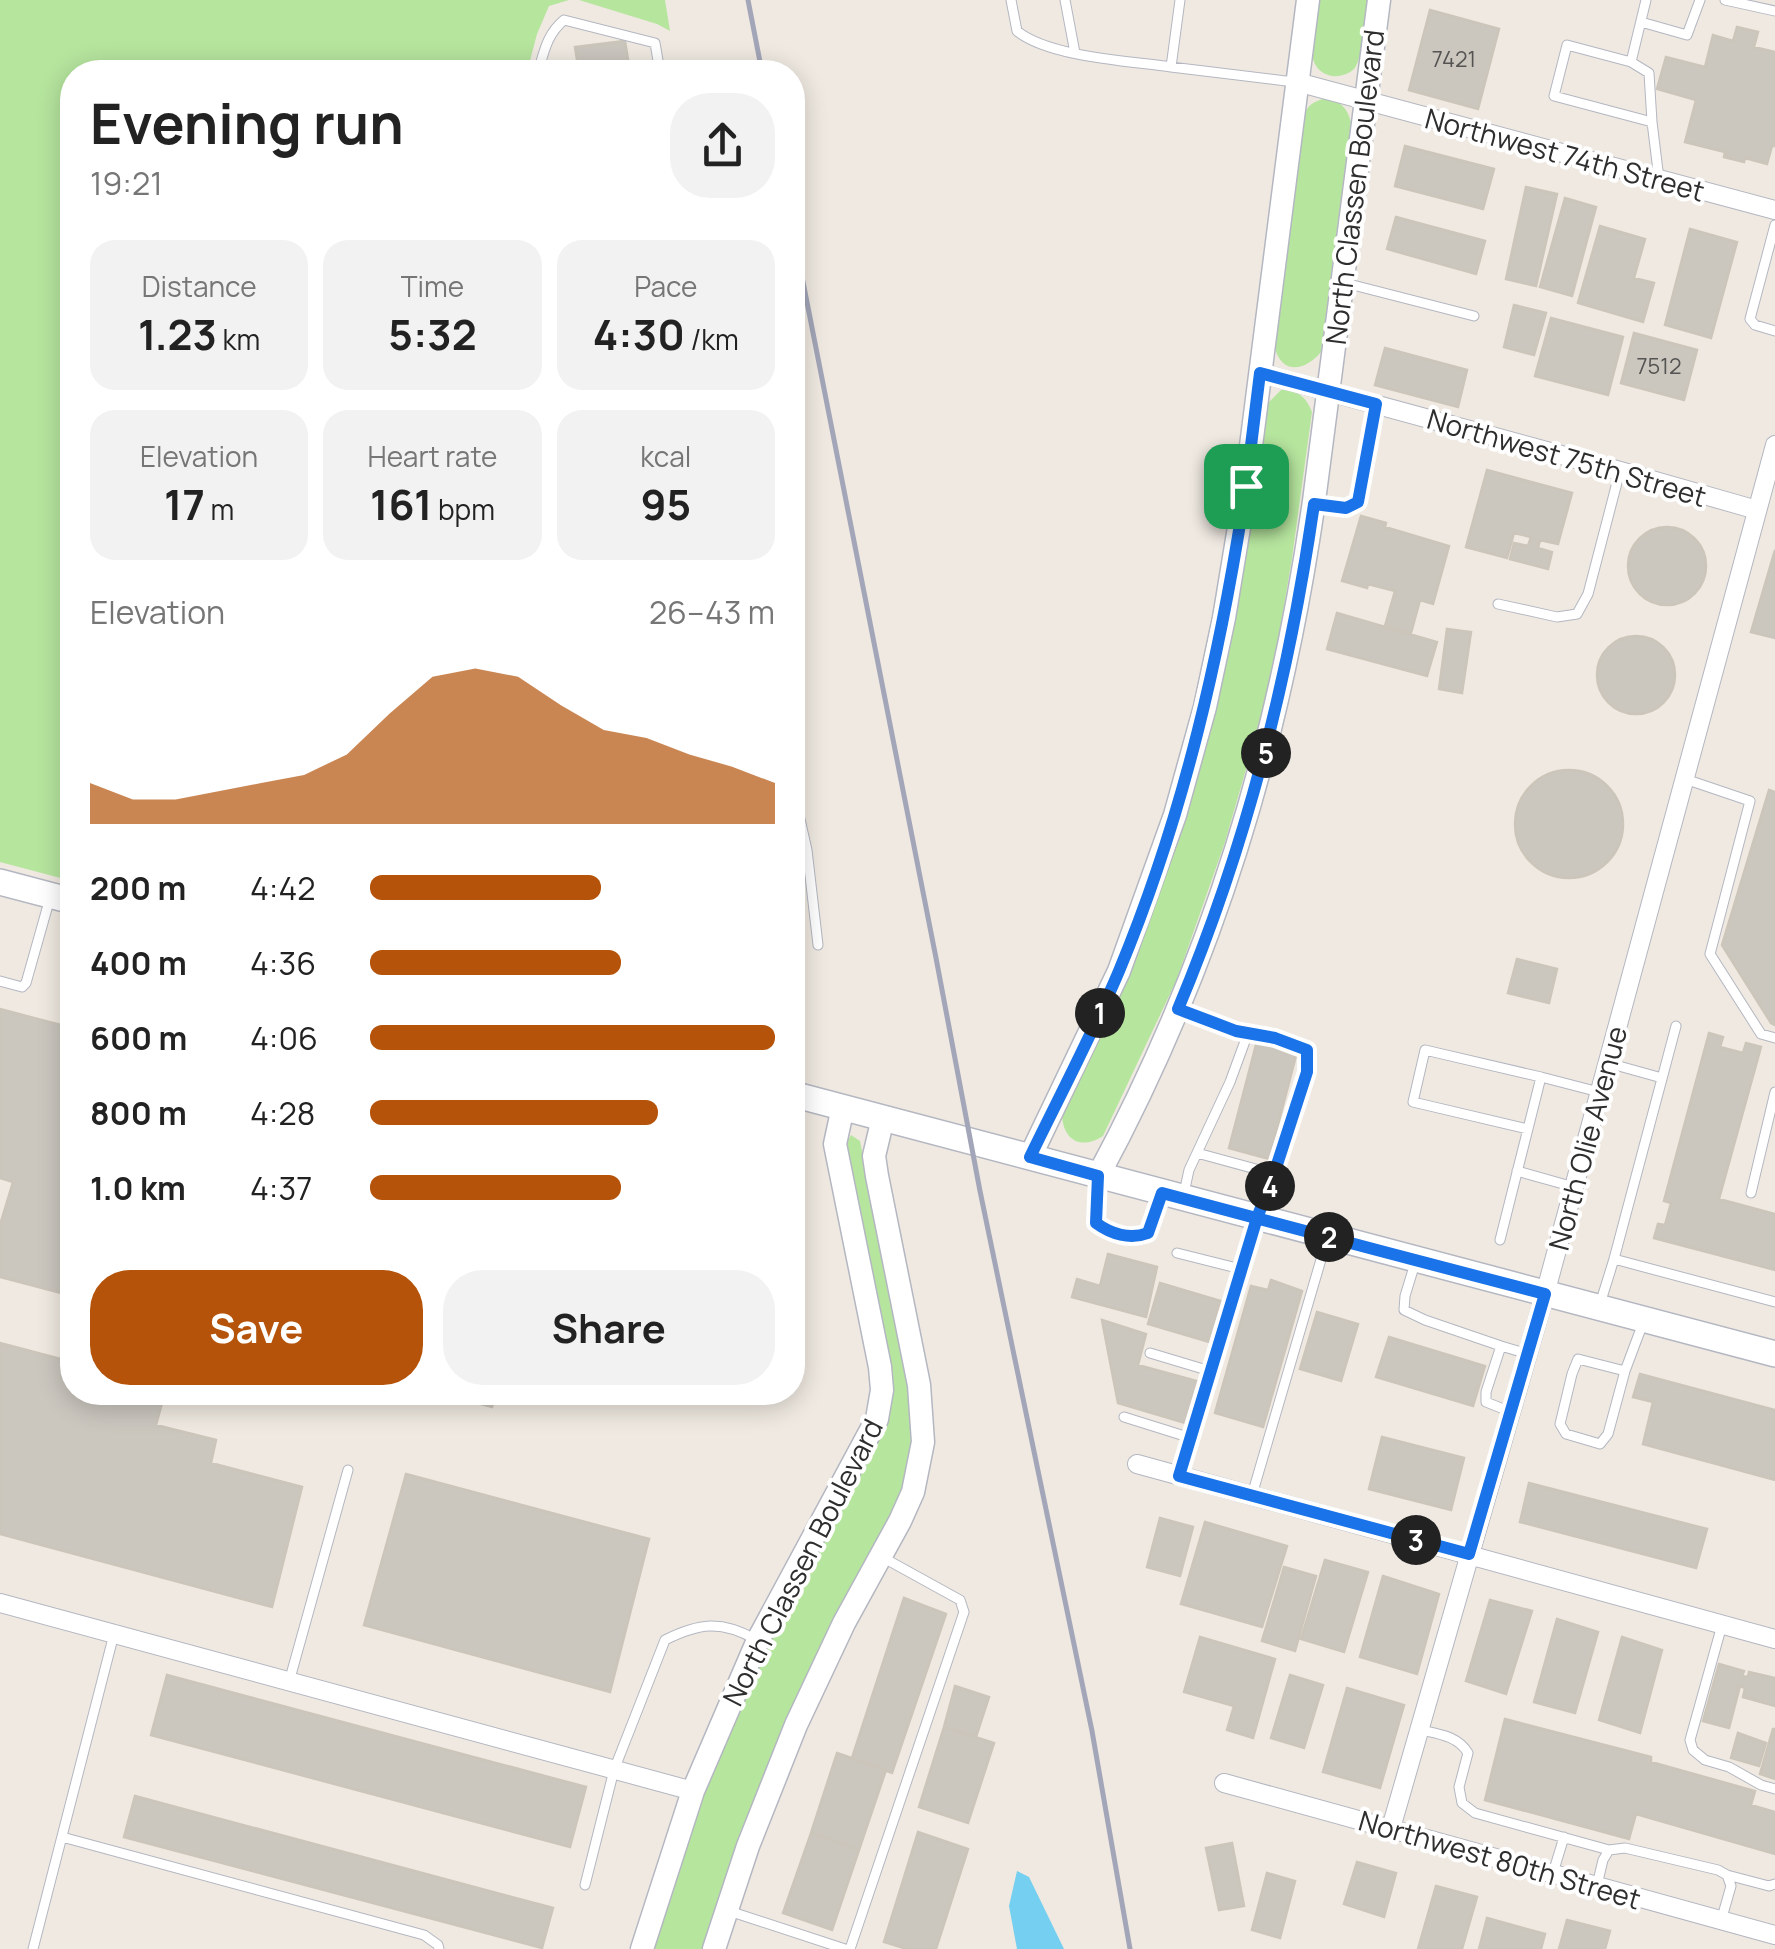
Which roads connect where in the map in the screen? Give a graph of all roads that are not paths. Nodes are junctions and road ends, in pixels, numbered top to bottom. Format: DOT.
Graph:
graph roads {
  1 [pos="1011,0"];
  2 [pos="1065,0"];
  3 [pos="1180,0"];
  4 [pos="1308,0"];
  5 [pos="1378,0"];
  6 [pos="1646,0"];
  7 [pos="1700,0"];
  8 [pos="1725,0"];
  9 [pos="1775,11"];
  10 [pos="1641,22"];
  11 [pos="1075,53"];
  12 [pos="541,60"];
  13 [pos="658,60"];
  14 [pos="1632,62"];
  15 [pos="1171,67"];
  16 [pos="1297,82"];
  17 [pos="1366,102"];
  18 [pos="1652,122"];
  19 [pos="1659,179"];
  20 [pos="1775,210"];
  21 [pos="1775,225"];
  22 [pos="1342,282"];
  23 [pos="1474,316"];
  24 [pos="1775,331"];
  25 [pos="1260,373"];
  26 [pos="1328,391"];
  27 [pos="1376,404"];
  28 [pos="1775,445"];
  29 [pos="1620,470"];
  30 [pos="1314,504"];
  31 [pos="1757,510"];
  32 [pos="1498,604"];
  33 [pos="1685,779"];
  34 [pos="805,838"];
  35 [pos="808,850"];
  36 [pos="2,888"];
  37 [pos="60,898"];
  38 [pos="60,903"];
  39 [pos="818,945"];
  40 [pos="0,981"];
  41 [pos="1178,1009"];
  42 [pos="1676,1026"];
  43 [pos="1248,1033"];
  44 [pos="1775,1038"];
  45 [pos="1608,1063"];
  46 [pos="1541,1077"];
  47 [pos="1662,1078"];
  48 [pos="1600,1092"];
  49 [pos="1775,1092"];
  50 [pos="805,1097"];
  51 [pos="843,1107"];
  52 [pos="883,1118"];
  53 [pos="1528,1129"];
  54 [pos="1197,1154"];
  55 [pos="1030,1157"];
  56 [pos="1517,1172"];
  57 [pos="1274,1174"];
  58 [pos="1098,1176"];
  59 [pos="1574,1187"];
  60 [pos="1751,1193"];
  61 [pos="1173,1196"];
  62 [pos="1257,1218"];
  63 [pos="1328,1237"];
  64 [pos="1500,1240"];
  65 [pos="1178,1253"];
  66 [pos="1614,1259"];
  67 [pos="1416,1260"];
  68 [pos="1241,1270"];
  69 [pos="1545,1294"];
  70 [pos="1775,1302"];
  71 [pos="1599,1308"];
  72 [pos="1644,1320"];
  73 [pos="1501,1346"];
  74 [pos="1150,1353"];
  75 [pos="1528,1354"];
  76 [pos="1775,1354"];
  77 [pos="1210,1371"];
  78 [pos="1626,1371"];
  79 [pos="1511,1412"];
  80 [pos="1124,1417"];
  81 [pos="1190,1438"];
  82 [pos="1137,1464"];
  83 [pos="348,1470"];
  84 [pos="1179,1476"];
  85 [pos="1252,1495"];
  86 [pos="1469,1554"];
  87 [pos="880,1556"];
  88 [pos="0,1604"];
  89 [pos="1722,1625"];
  90 [pos="114,1634"];
  91 [pos="1775,1639"];
  92 [pos="758,1640"];
  93 [pos="289,1682"];
  94 [pos="1419,1730"];
  95 [pos="614,1770"];
  96 [pos="1224,1783"];
  97 [pos="1775,1790"];
  98 [pos="693,1791"];
  99 [pos="1392,1828"];
  100 [pos="62,1837"];
  101 [pos="1564,1837"];
  102 [pos="1609,1850"];
  103 [pos="1553,1873"];
  104 [pos="1728,1875"];
  105 [pos="1775,1884"];
  106 [pos="585,1885"];
  107 [pos="1597,1886"];
  108 [pos="726,1910"];
  109 [pos="1722,1920"];
  110 [pos="1775,1936"];
  111 [pos="33,1949"];
  112 [pos="439,1949"];
  113 [pos="642,1949"];
  114 [pos="714,1949"];
  115 [pos="847,1949"];
  1 -- 11 [label="lane"];
  2 -- 11 [label="lane"];
  3 -- 15 [label="lane"];
  4 -- 16 [label="street"];
  5 -- 17 [label="street, North Classen Boulevard"];
  6 -- 10 [label="lane"];
  7 -- 10 [label="lane"];
  8 -- 9 [label="lane"];
  10 -- 14 [label="lane"];
  11 -- 15 [label="lane"];
  12 -- 13 [label="lane"];
  14 -- 18 [label="lane"];
  14 -- 18 [label="lane"];
  15 -- 16 [label="lane"];
  16 -- 17 [label="street, Northwest 74th Street"];
  16 -- 25 [label="street"];
  17 -- 19 [label="street, Northwest 74th Street"];
  17 -- 22 [label="street, North Classen Boulevard"];
  18 -- 19 [label="lane"];
  19 -- 20 [label="street, Northwest 74th Street"];
  21 -- 24 [label="lane"];
  22 -- 23 [label="lane"];
  22 -- 26 [label="street, North Classen Boulevard"];
  25 -- 26 [label="street, Northwest 75th Street"];
  25 -- 55 [label="street"];
  26 -- 27 [label="street, Northwest 75th Street"];
  26 -- 30 [label="street, North Classen Boulevard"];
  27 -- 29 [label="street, Northwest 75th Street"];
  27 -- 30 [label="lane"];
  28 -- 31 [label="street, North Olie Avenue"];
  29 -- 31 [label="street, Northwest 75th Street"];
  29 -- 32 [label="lane"];
  30 -- 41 [label="street, North Classen Boulevard"];
  31 -- 33 [label="street, North Olie Avenue"];
  33 -- 44 [label="lane"];
  33 -- 45 [label="street, North Olie Avenue"];
  34 -- 35 [label="lane"];
  35 -- 39 [label="lane"];
  36 -- 37 [label="main road"];
  38 -- 40 [label="lane"];
  41 -- 43 [label="lane"];
  41 -- 58 [label="street, North Classen Boulevard"];
  42 -- 47 [label="lane"];
  43 -- 54 [label="lane"];
  43 -- 57 [label="lane"];
  45 -- 47 [label="lane"];
  45 -- 48 [label="street, North Olie Avenue"];
  46 -- 48 [label="lane"];
  46 -- 53 [label="lane"];
  46 -- 53 [label="lane"];
  47 -- 66 [label="lane"];
  48 -- 59 [label="street, North Olie Avenue"];
  49 -- 60 [label="lane"];
  50 -- 51 [label="main road"];
  51 -- 52 [label="main road"];
  51 -- 92 [label="street, North Classen Boulevard"];
  52 -- 55 [label="main road"];
  52 -- 87 [label="street, North Classen Boulevard"];
  53 -- 56 [label="lane"];
  54 -- 57 [label="lane"];
  54 -- 61 [label="lane"];
  55 -- 58 [label="main road"];
  56 -- 59 [label="lane"];
  56 -- 64 [label="lane"];
  57 -- 62 [label="lane"];
  58 -- 61 [label="main road"];
  58 -- 61 [label="lane"];
  59 -- 69 [label="street, North Olie Avenue"];
  61 -- 62 [label="main road"];
  62 -- 63 [label="main road"];
  62 -- 68 [label="lane"];
  63 -- 67 [label="main road"];
  63 -- 85 [label="lane"];
  65 -- 68 [label="lane"];
  66 -- 70 [label="lane"];
  66 -- 71 [label="lane"];
  67 -- 69 [label="main road"];
  67 -- 73 [label="lane"];
  68 -- 77 [label="lane"];
  69 -- 71 [label="main road"];
  69 -- 75 [label="street, North Olie Avenue"];
  71 -- 72 [label="main road"];
  72 -- 76 [label="main road"];
  72 -- 78 [label="lane"];
  73 -- 75 [label="lane"];
  73 -- 79 [label="lane"];
  74 -- 77 [label="lane"];
  75 -- 79 [label="street, North Olie Avenue"];
  77 -- 81 [label="lane"];
  78 -- 78 [label="lane"];
  79 -- 86 [label="street, North Olie Avenue"];
  80 -- 81 [label="lane"];
  81 -- 84 [label="lane"];
  82 -- 84 [label="street"];
  83 -- 93 [label="lane"];
  84 -- 85 [label="street"];
  85 -- 86 [label="street"];
  86 -- 89 [label="street"];
  86 -- 94 [label="street, North Olie Avenue"];
  87 -- 108 [label="street, North Classen Boulevard"];
  87 -- 115 [label="lane"];
  88 -- 90 [label="street"];
  89 -- 91 [label="street"];
  89 -- 97 [label="lane"];
  90 -- 93 [label="street"];
  90 -- 100 [label="lane"];
  92 -- 95 [label="lane"];
  92 -- 98 [label="street, North Classen Boulevard"];
  93 -- 95 [label="street"];
  94 -- 99 [label="street, North Olie Avenue"];
  94 -- 101 [label="lane"];
  95 -- 98 [label="street"];
  95 -- 106 [label="lane"];
  96 -- 99 [label="street, Northwest 80th Street"];
  98 -- 113 [label="street, North Classen Boulevard"];
  99 -- 103 [label="street, Northwest 80th Street"];
  100 -- 111 [label="lane"];
  100 -- 112 [label="lane"];
  101 -- 102 [label="lane"];
  101 -- 103 [label="lane"];
  102 -- 104 [label="lane"];
  102 -- 107 [label="lane"];
  103 -- 107 [label="street, Northwest 80th Street"];
  104 -- 105 [label="lane"];
  104 -- 109 [label="lane"];
  107 -- 109 [label="street, Northwest 80th Street"];
  108 -- 114 [label="street, North Classen Boulevard"];
  108 -- 115 [label="lane"];
  109 -- 110 [label="street, Northwest 80th Street"];
}
